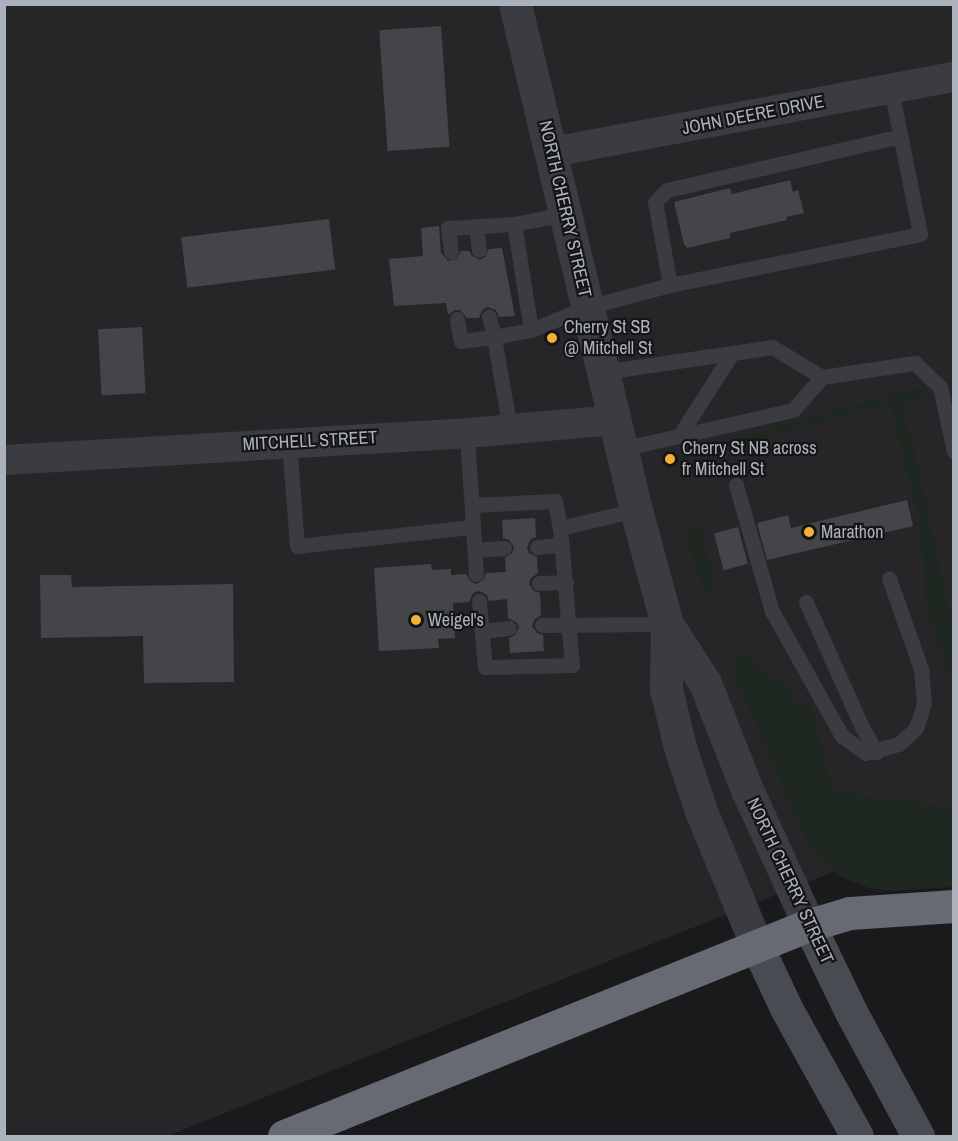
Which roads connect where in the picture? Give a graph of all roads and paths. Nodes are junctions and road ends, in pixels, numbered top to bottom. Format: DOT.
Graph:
graph roads {
  1 [pos="515,4"];
  2 [pos="954,77"];
  3 [pos="891,89"];
  4 [pos="900,136"];
  5 [pos="552,152"];
  6 [pos="566,214"];
  7 [pos="514,224"];
  8 [pos="476,226"];
  9 [pos="479,250"];
  10 [pos="451,252"];
  11 [pos="670,285"];
  12 [pos="588,307"];
  13 [pos="489,317"];
  14 [pos="458,319"];
  15 [pos="531,330"];
  16 [pos="494,337"];
  17 [pos="732,353"];
  18 [pos="603,372"];
  19 [pos="822,377"];
  20 [pos="510,429"];
  21 [pos="467,433"];
  22 [pos="618,435"];
  23 [pos="679,436"];
  24 [pos="289,442"];
  25 [pos="954,451"];
  26 [pos="4,460"];
  27 [pos="736,485"];
  28 [pos="472,505"];
  29 [pos="636,510"];
  30 [pos="473,527"];
  31 [pos="560,528"];
  32 [pos="562,545"];
  33 [pos="537,547"];
  34 [pos="504,548"];
  35 [pos="475,550"];
  36 [pos="476,574"];
  37 [pos="889,578"];
  38 [pos="566,582"];
  39 [pos="539,583"];
  40 [pos="479,601"];
  41 [pos="806,602"];
  42 [pos="570,623"];
  43 [pos="667,624"];
  44 [pos="542,625"];
  45 [pos="509,628"];
  46 [pos="483,631"];
  47 [pos="876,752"];
  48 [pos="954,906"];
  49 [pos="809,925"];
  50 [pos="757,946"];
  51 [pos="284,1137"];
  52 [pos="857,1137"];
  53 [pos="918,1137"];
  1 -- 5 [label="street, NORTH CHERRY STREET"];
  2 -- 3 [label="street, JOHN DEERE DRIVE"];
  3 -- 4 [label="lane"];
  3 -- 5 [label="street, JOHN DEERE DRIVE"];
  4 -- 11 [label="lane"];
  4 -- 11 [label="lane"];
  5 -- 6 [label="street, NORTH CHERRY STREET"];
  6 -- 7 [label="lane"];
  6 -- 12 [label="street, NORTH CHERRY STREET"];
  7 -- 8 [label="lane"];
  7 -- 15 [label="lane"];
  8 -- 9 [label="lane"];
  8 -- 10 [label="lane"];
  11 -- 12 [label="lane"];
  12 -- 15 [label="lane"];
  12 -- 18 [label="street, NORTH CHERRY STREET"];
  13 -- 16 [label="lane"];
  14 -- 16 [label="lane"];
  15 -- 16 [label="lane"];
  16 -- 20 [label="lane"];
  17 -- 18 [label="lane"];
  17 -- 19 [label="lane"];
  17 -- 23 [label="lane"];
  18 -- 22 [label="street, NORTH CHERRY STREET"];
  19 -- 23 [label="lane"];
  19 -- 25 [label="lane"];
  20 -- 21 [label="street, MITCHELL STREET"];
  20 -- 22 [label="street, MITCHELL STREET"];
  21 -- 24 [label="street, MITCHELL STREET"];
  21 -- 28 [label="lane"];
  22 -- 23 [label="lane"];
  22 -- 29 [label="street, NORTH CHERRY STREET"];
  24 -- 26 [label="street, MITCHELL STREET"];
  24 -- 30 [label="lane"];
  27 -- 47 [label="lane"];
  28 -- 30 [label="lane"];
  28 -- 31 [label="lane"];
  29 -- 31 [label="lane"];
  29 -- 43 [label="street, NORTH CHERRY STREET"];
  30 -- 35 [label="lane"];
  31 -- 32 [label="lane"];
  32 -- 33 [label="lane"];
  32 -- 38 [label="lane"];
  34 -- 35 [label="lane"];
  35 -- 36 [label="lane"];
  37 -- 47 [label="lane"];
  38 -- 39 [label="lane"];
  38 -- 42 [label="lane"];
  40 -- 46 [label="lane"];
  41 -- 47 [label="lane"];
  42 -- 43 [label="lane"];
  42 -- 44 [label="lane"];
  42 -- 46 [label="lane"];
  43 -- 49 [label="street, NORTH CHERRY STREET"];
  43 -- 50 [label="street, NORTH CHERRY STREET"];
  45 -- 46 [label="lane"];
  48 -- 49 [label="highway"];
  49 -- 50 [label="highway"];
  49 -- 53 [label="main road, NORTH CHERRY STREET"];
  50 -- 51 [label="highway"];
  50 -- 52 [label="main road, NORTH CHERRY STREET"];
}
